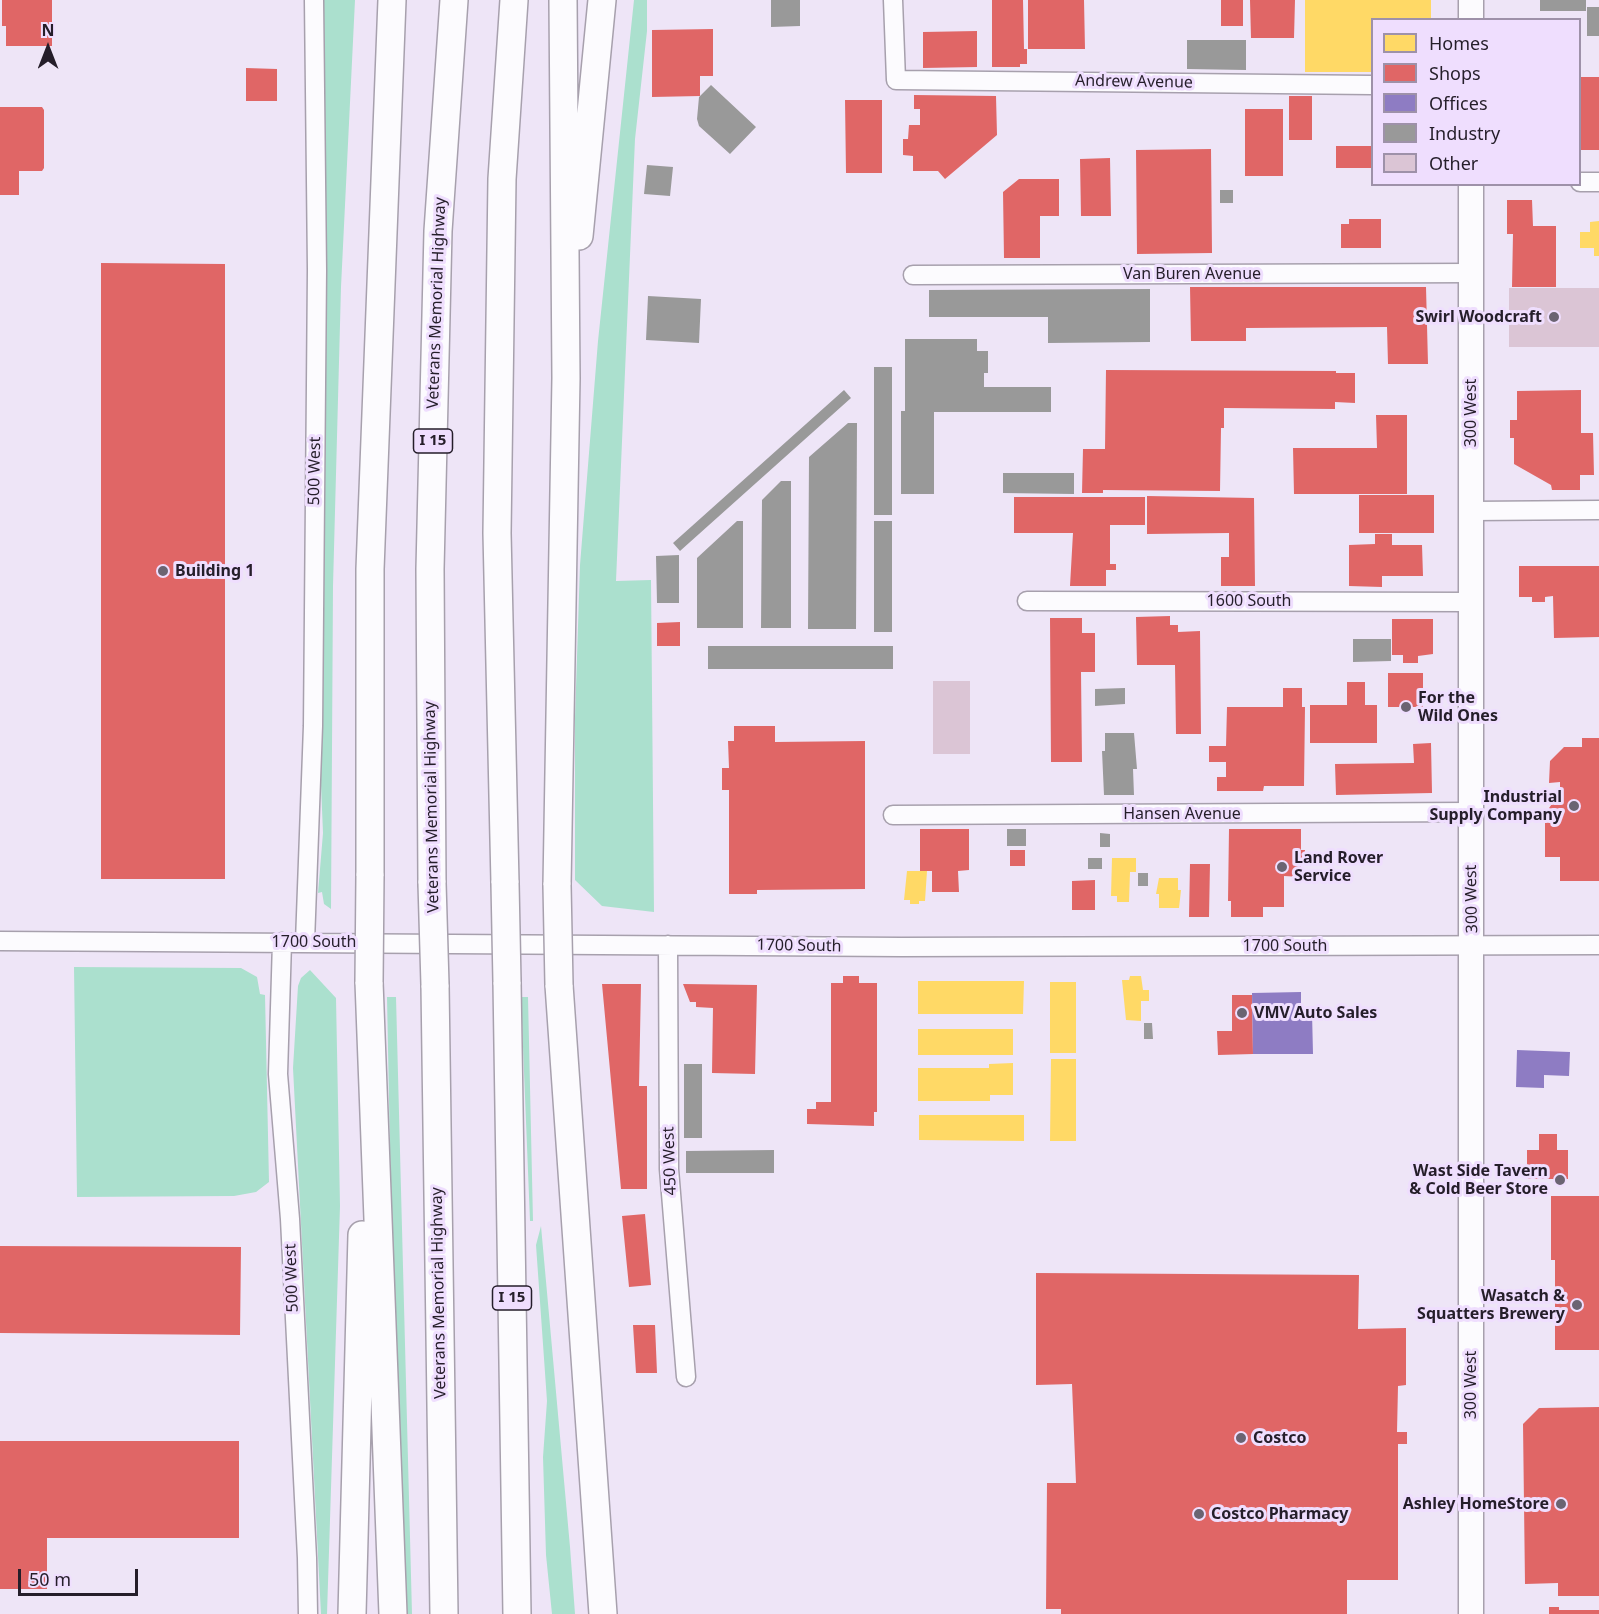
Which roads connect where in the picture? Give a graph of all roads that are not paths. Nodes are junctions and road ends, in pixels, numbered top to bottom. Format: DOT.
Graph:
graph roads {
  1 [pos="314,0"];
  2 [pos="392,0"];
  3 [pos="454,0"];
  4 [pos="514,0"];
  5 [pos="562,0"];
  6 [pos="602,0"];
  7 [pos="893,0"];
  8 [pos="1471,0"];
  9 [pos="1471,18"];
  10 [pos="1371,85"];
  11 [pos="1581,182"];
  12 [pos="1599,182"];
  13 [pos="1471,186"];
  14 [pos="1471,273"];
  15 [pos="913,274"];
  16 [pos="566,378"];
  17 [pos="1599,510"];
  18 [pos="1472,511"];
  19 [pos="1027,601"];
  20 [pos="1472,603"];
  21 [pos="1471,812"];
  22 [pos="893,815"];
  23 [pos="0,940"];
  24 [pos="282,942"];
  25 [pos="305,942"];
  26 [pos="668,945"];
  27 [pos="1472,945"];
  28 [pos="1599,945"];
  29 [pos="369,982"];
  30 [pos="686,1377"];
  31 [pos="593,1491"];
  32 [pos="515,1496"];
  33 [pos="308,1614"];
  34 [pos="352,1614"];
  35 [pos="393,1614"];
  36 [pos="444,1614"];
  37 [pos="517,1614"];
  38 [pos="524,1614"];
  39 [pos="594,1614"];
  40 [pos="603,1614"];
  41 [pos="1471,1614"];
  1 -- 25 [label="street, 500 West"];
  2 -- 29 [label="highway, bridge"];
  3 -- 36 [label="highway, Veterans Memorial Highway / I 15, bridge"];
  4 -- 32 [label="highway, I 15, bridge"];
  5 -- 16 [label="highway"];
  6 -- 16 [label="highway"];
  7 -- 10 [label="street, Andrew Avenue"];
  8 -- 9 [label="main road"];
  11 -- 12 [label="street"];
  13 -- 14 [label="main road, 300 West"];
  14 -- 15 [label="street, Van Buren Avenue"];
  14 -- 18 [label="main road, 300 West"];
  16 -- 31 [label="highway, bridge"];
  17 -- 18 [label="street"];
  18 -- 20 [label="main road, 300 West"];
  19 -- 20 [label="street, 1600 South"];
  20 -- 21 [label="main road, 300 West"];
  21 -- 22 [label="street, Hansen Avenue"];
  21 -- 27 [label="main road, 300 West"];
  23 -- 24 [label="street, 1700 South"];
  24 -- 25 [label="street, 1700 South"];
  24 -- 33 [label="street, 500 West"];
  25 -- 26 [label="street, 1700 South"];
  26 -- 27 [label="street, 1700 South"];
  26 -- 30 [label="street, 450 West"];
  27 -- 28 [label="street, 1700 South"];
  27 -- 41 [label="main road, 300 West"];
  29 -- 34 [label="highway"];
  29 -- 35 [label="highway"];
  31 -- 39 [label="highway"];
  31 -- 40 [label="highway"];
  32 -- 37 [label="highway, I 15"];
  32 -- 38 [label="highway"];
}
